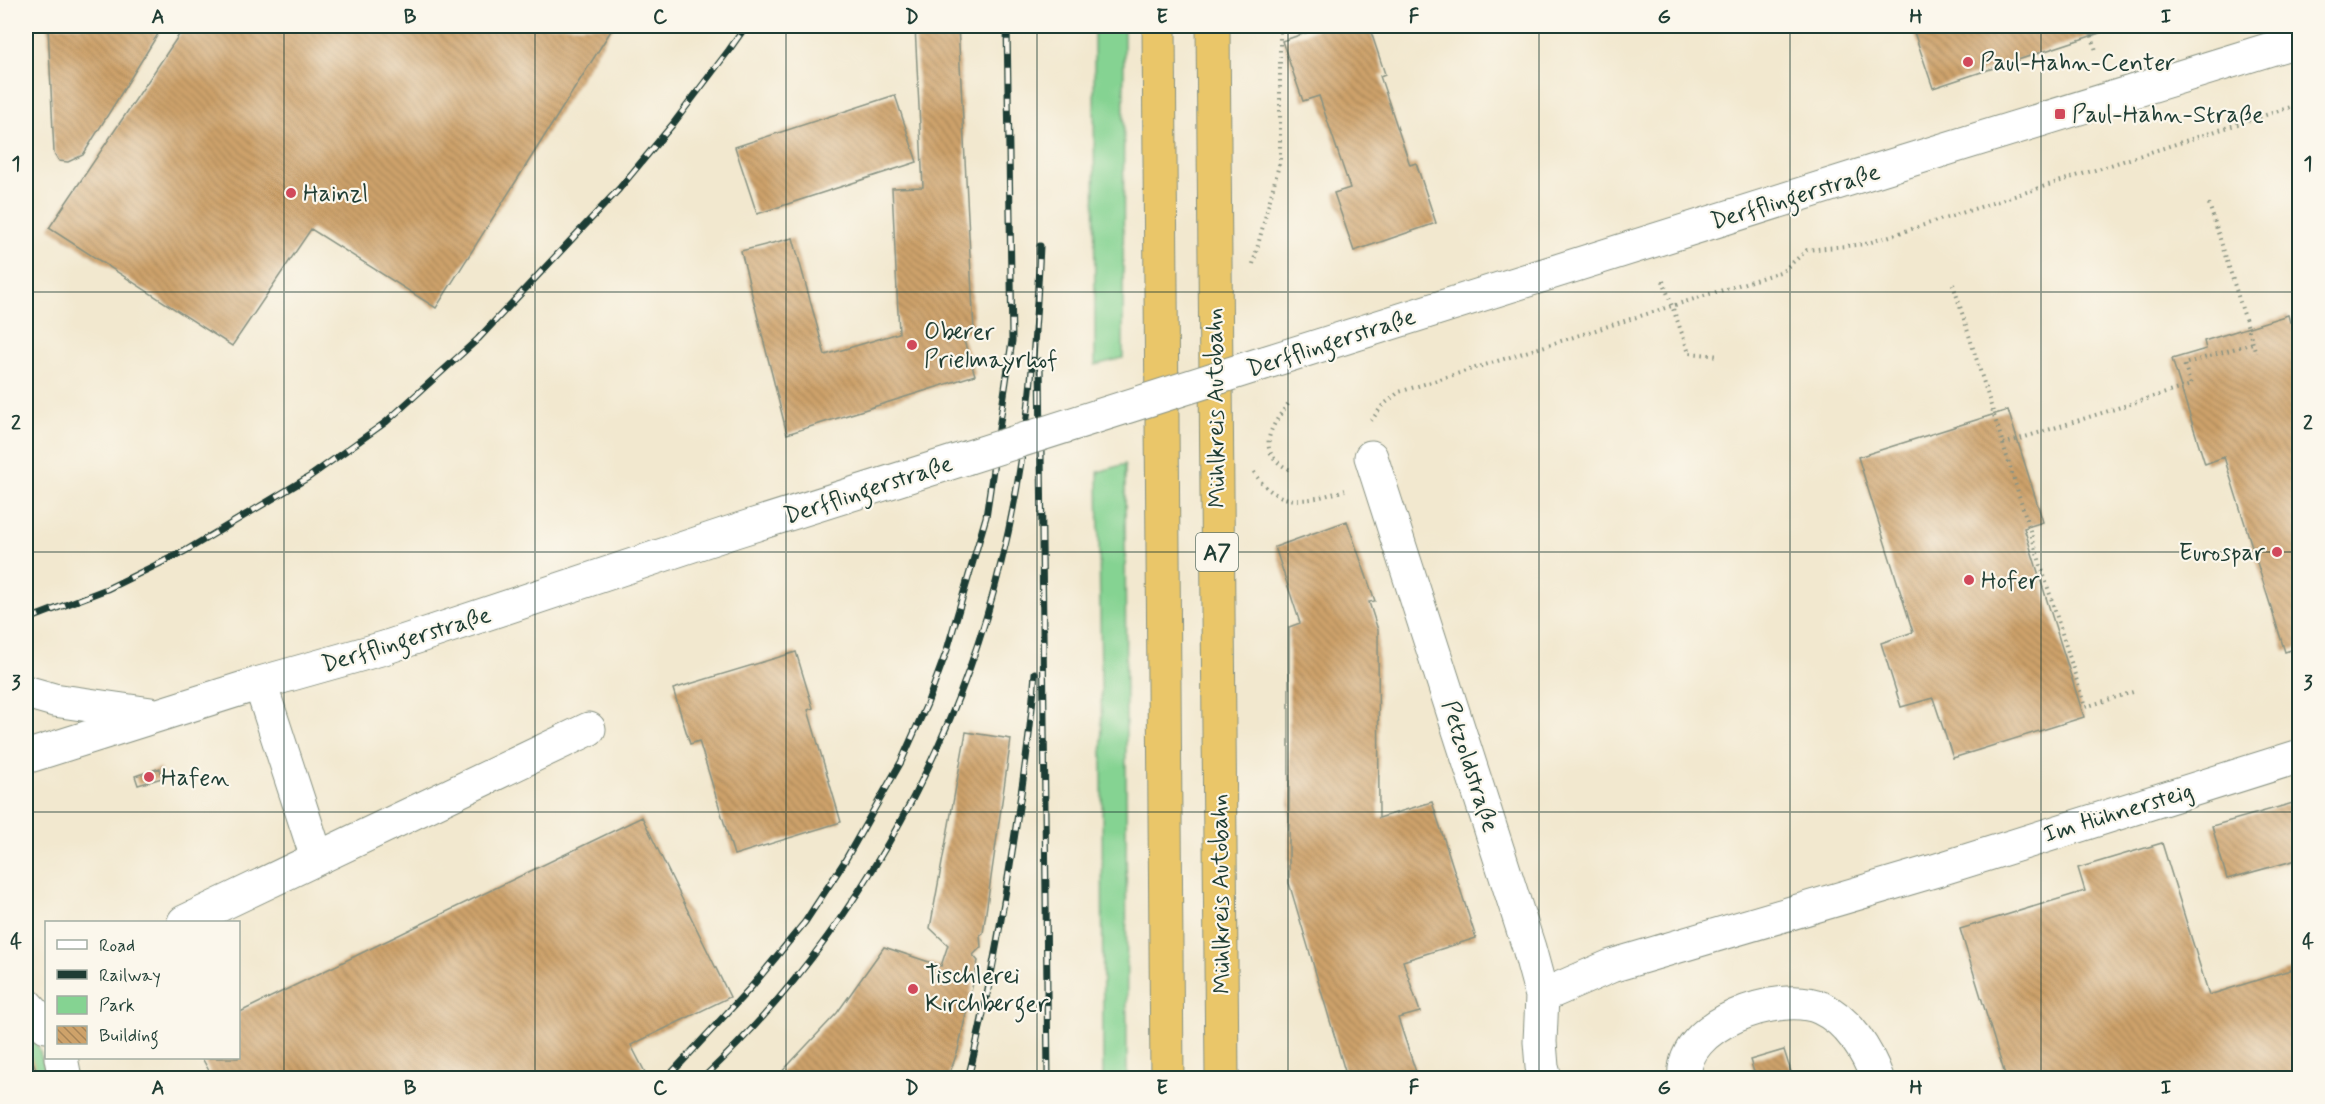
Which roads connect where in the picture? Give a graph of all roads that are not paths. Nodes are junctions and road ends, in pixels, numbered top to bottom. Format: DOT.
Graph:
graph roads {
  1 [pos="1159,26"];
  2 [pos="1213,26"];
  3 [pos="2300,40"];
  4 [pos="1375,468"];
  5 [pos="260,683"];
  6 [pos="26,692"];
  7 [pos="159,716"];
  8 [pos="589,729"];
  9 [pos="2300,756"];
  10 [pos="26,757"];
  11 [pos="317,858"];
  12 [pos="186,921"];
  13 [pos="1542,996"];
  14 [pos="26,1004"];
  15 [pos="45,1025"];
  16 [pos="61,1059"];
  17 [pos="65,1078"];
  18 [pos="1167,1078"];
  19 [pos="1222,1078"];
  20 [pos="1545,1078"];
  21 [pos="1685,1078"];
  22 [pos="1877,1078"];
  1 -- 18 [label="highway, A7"];
  2 -- 19 [label="highway, Mühlkreis Autobahn / A7"];
  3 -- 5 [label="street, Derfflingerstraße, bridge"];
  4 -- 13 [label="street, Petzoldstraße"];
  5 -- 7 [label="street, Derfflingerstraße"];
  5 -- 11 [label="street"];
  6 -- 7 [label="street, Derfflingerstraße"];
  7 -- 10 [label="street, Derfflingerstraße"];
  8 -- 11 [label="street"];
  9 -- 13 [label="street, Im Hühnersteig"];
  11 -- 12 [label="street"];
  13 -- 20 [label="street, Petzoldstraße"];
  14 -- 15 [label="street"];
  16 -- 17 [label="street"];
  21 -- 22 [label="street"];
}
